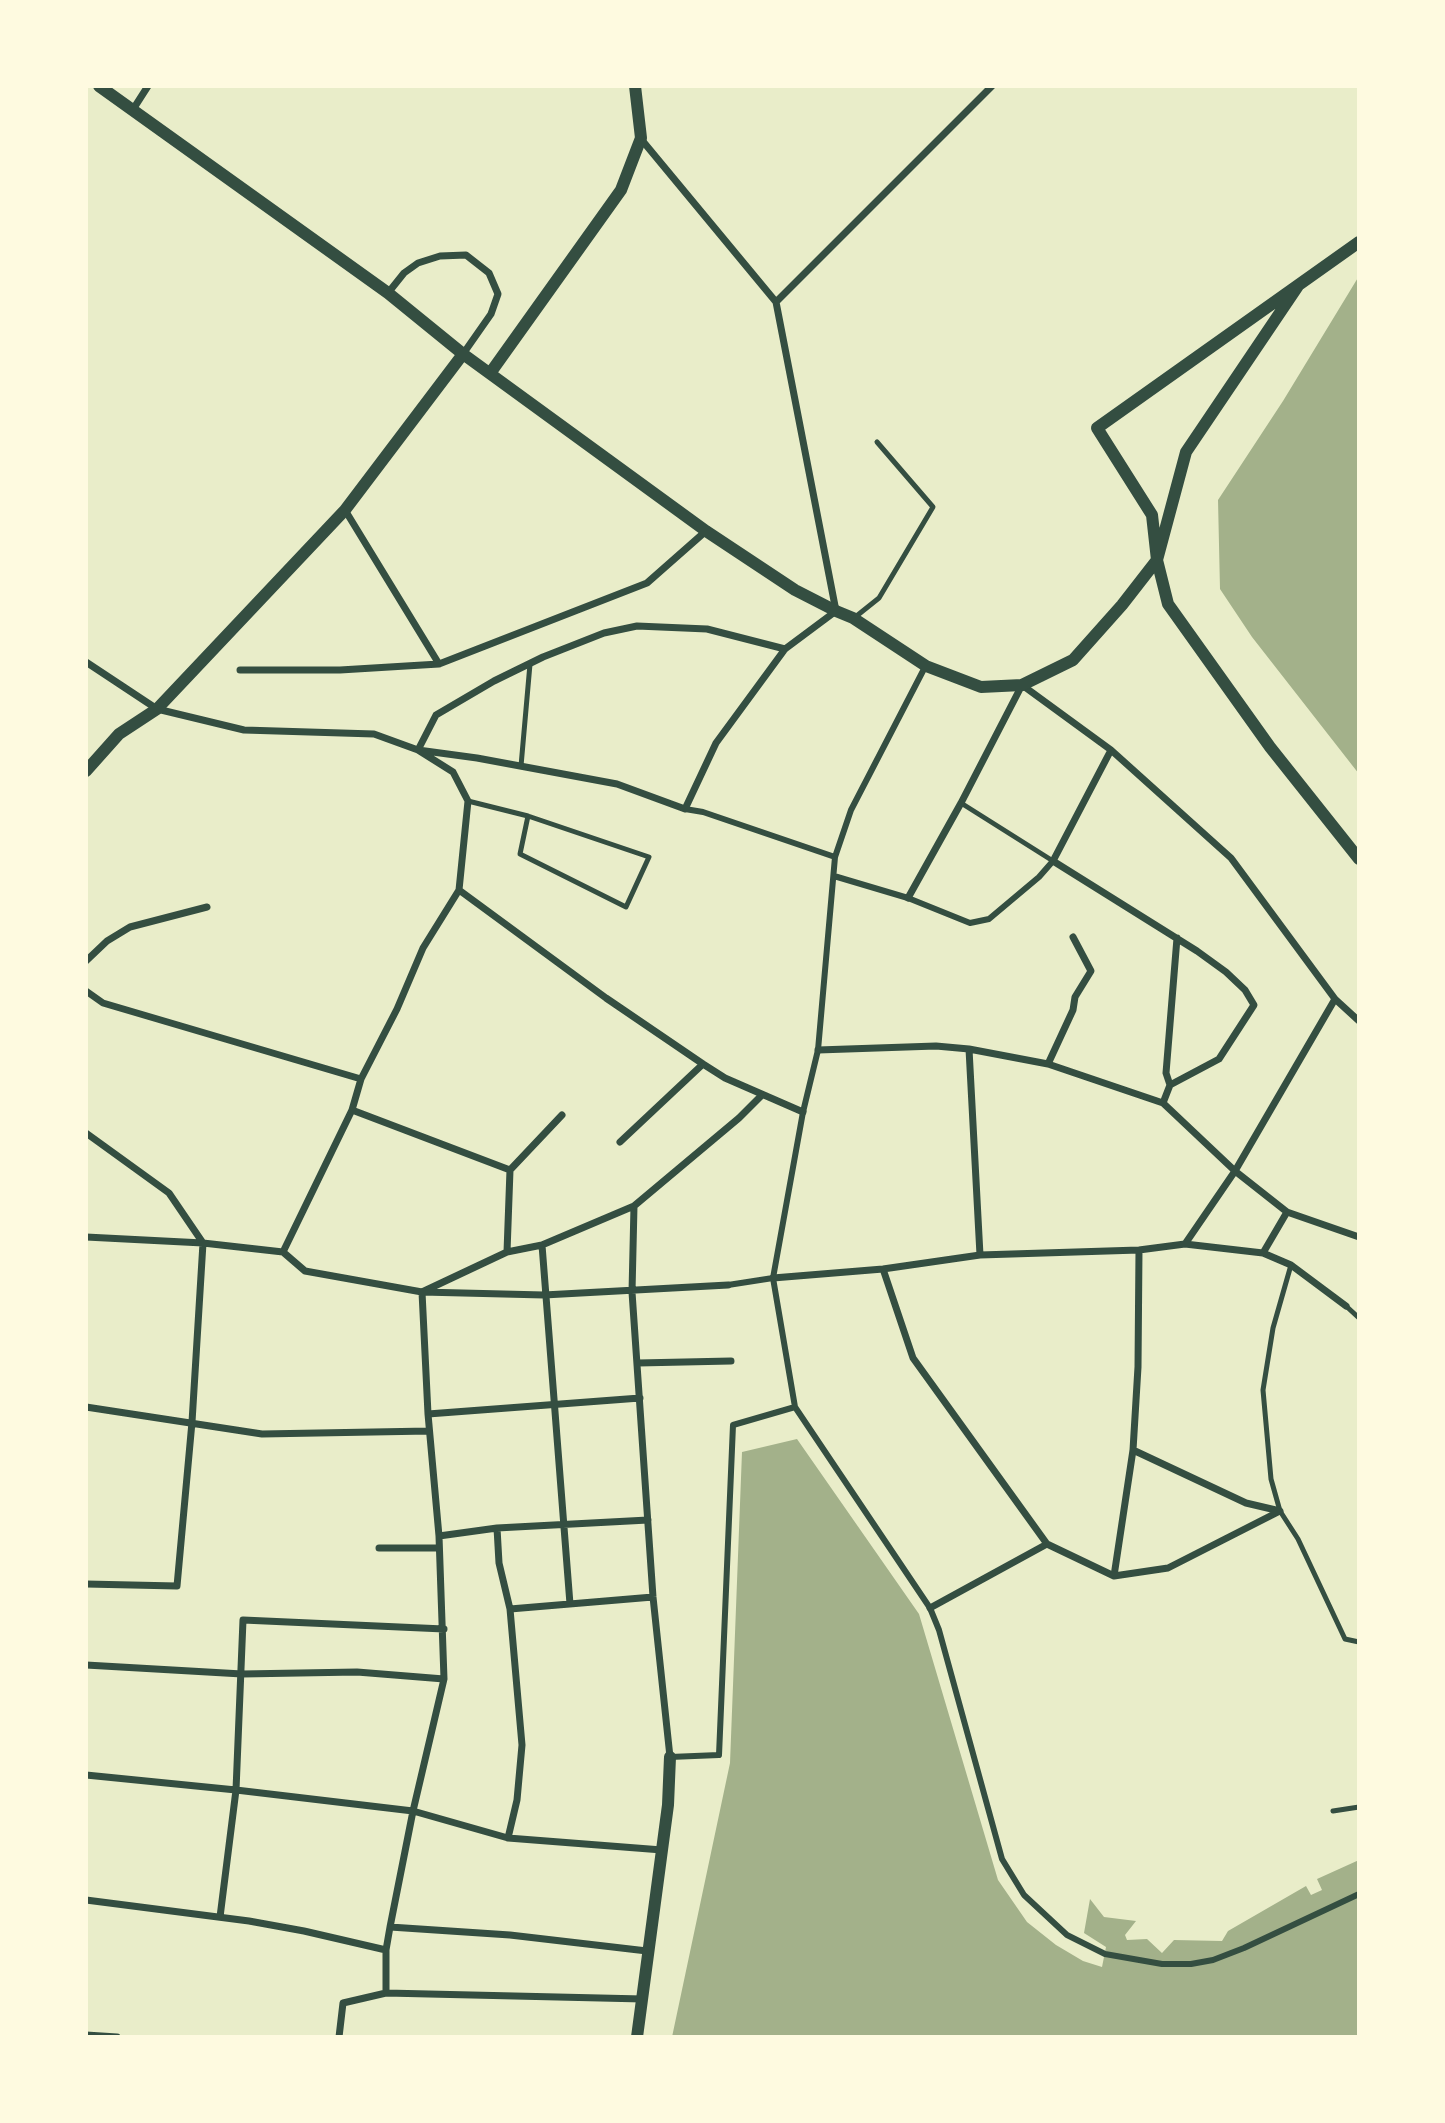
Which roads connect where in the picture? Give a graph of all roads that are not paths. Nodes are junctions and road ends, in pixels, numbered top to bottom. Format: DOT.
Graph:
graph roads {
  1 [pos="99,86"];
  2 [pos="148,86"];
  3 [pos="635,86"];
  4 [pos="992,86"];
  5 [pos="132,111"];
  6 [pos="641,138"];
  7 [pos="1359,242"];
  8 [pos="1298,286"];
  9 [pos="388,293"];
  10 [pos="776,302"];
  11 [pos="463,354"];
  12 [pos="491,372"];
  13 [pos="877,442"];
  14 [pos="345,510"];
  15 [pos="706,531"];
  16 [pos="1157,559"];
  17 [pos="836,611"];
  18 [pos="853,618"];
  19 [pos="785,649"];
  20 [pos="86,663"];
  21 [pos="439,664"];
  22 [pos="530,664"];
  23 [pos="926,666"];
  24 [pos="240,670"];
  25 [pos="1022,685"];
  26 [pos="158,709"];
  27 [pos="418,750"];
  28 [pos="1111,750"];
  29 [pos="521,766"];
  30 [pos="86,771"];
  31 [pos="468,801"];
  32 [pos="961,803"];
  33 [pos="685,808"];
  34 [pos="528,816"];
  35 [pos="835,858"];
  36 [pos="1359,859"];
  37 [pos="1053,861"];
  38 [pos="834,876"];
  39 [pos="459,890"];
  40 [pos="908,898"];
  41 [pos="206,907"];
  42 [pos="1073,937"];
  43 [pos="1177,938"];
  44 [pos="86,961"];
  45 [pos="86,991"];
  46 [pos="1335,999"];
  47 [pos="1359,1021"];
  48 [pos="969,1049"];
  49 [pos="818,1050"];
  50 [pos="703,1064"];
  51 [pos="1048,1064"];
  52 [pos="361,1079"];
  53 [pos="1170,1084"];
  54 [pos="762,1095"];
  55 [pos="1163,1102"];
  56 [pos="352,1110"];
  57 [pos="803,1112"];
  58 [pos="562,1115"];
  59 [pos="86,1133"];
  60 [pos="620,1142"];
  61 [pos="510,1170"];
  62 [pos="1235,1171"];
  63 [pos="634,1206"];
  64 [pos="1287,1212"];
  65 [pos="86,1237"];
  66 [pos="1359,1237"];
  67 [pos="203,1243"];
  68 [pos="1185,1244"];
  69 [pos="542,1245"];
  70 [pos="1139,1250"];
  71 [pos="283,1252"];
  72 [pos="507,1252"];
  73 [pos="1264,1253"];
  74 [pos="980,1255"];
  75 [pos="1291,1265"];
  76 [pos="883,1269"];
  77 [pos="773,1278"];
  78 [pos="729,1285"];
  79 [pos="422,1292"];
  80 [pos="632,1292"];
  81 [pos="544,1295"];
  82 [pos="1346,1306"];
  83 [pos="1359,1318"];
  84 [pos="731,1361"];
  85 [pos="638,1363"];
  86 [pos="640,1398"];
  87 [pos="553,1406"];
  88 [pos="86,1407"];
  89 [pos="795,1407"];
  90 [pos="428,1414"];
  91 [pos="192,1422"];
  92 [pos="429,1431"];
  93 [pos="1133,1450"];
  94 [pos="1280,1511"];
  95 [pos="648,1520"];
  96 [pos="564,1525"];
  97 [pos="497,1528"];
  98 [pos="439,1536"];
  99 [pos="1047,1544"];
  100 [pos="379,1548"];
  101 [pos="439,1548"];
  102 [pos="1114,1576"];
  103 [pos="86,1584"];
  104 [pos="653,1597"];
  105 [pos="570,1604"];
  106 [pos="930,1608"];
  107 [pos="510,1609"];
  108 [pos="444,1629"];
  109 [pos="1359,1642"];
  110 [pos="86,1665"];
  111 [pos="242,1674"];
  112 [pos="444,1679"];
  113 [pos="670,1757"];
  114 [pos="86,1775"];
  115 [pos="236,1790"];
  116 [pos="1359,1807"];
  117 [pos="413,1811"];
  118 [pos="1334,1811"];
  119 [pos="508,1838"];
  120 [pos="662,1850"];
  121 [pos="1359,1894"];
  122 [pos="86,1900"];
  123 [pos="220,1917"];
  124 [pos="390,1927"];
  125 [pos="386,1950"];
  126 [pos="647,1951"];
  127 [pos="386,1993"];
  128 [pos="643,1999"];
  129 [pos="86,2035"];
  130 [pos="117,2037"];
  131 [pos="339,2037"];
  132 [pos="637,2037"];
  133 [pos="643,2037"];
  1 -- 5 [label="street"];
  2 -- 5 [label="street"];
  3 -- 6 [label="street"];
  4 -- 10 [label="street"];
  5 -- 9 [label="street"];
  6 -- 10 [label="street"];
  6 -- 12 [label="street"];
  7 -- 8 [label="street"];
  8 -- 16 [label="street"];
  8 -- 16 [label="street"];
  9 -- 11 [label="street"];
  9 -- 11 [label="street"];
  10 -- 17 [label="street"];
  11 -- 12 [label="street"];
  11 -- 14 [label="street"];
  12 -- 15 [label="street"];
  13 -- 18 [label="lane"];
  14 -- 21 [label="street"];
  14 -- 26 [label="street"];
  15 -- 17 [label="street"];
  15 -- 21 [label="street"];
  16 -- 25 [label="street"];
  16 -- 36 [label="street"];
  17 -- 18 [label="street"];
  17 -- 19 [label="street"];
  18 -- 23 [label="street"];
  19 -- 22 [label="street"];
  19 -- 33 [label="street"];
  20 -- 26 [label="street"];
  21 -- 24 [label="street"];
  22 -- 27 [label="street"];
  22 -- 29 [label="lane"];
  23 -- 25 [label="street"];
  23 -- 35 [label="street"];
  25 -- 28 [label="street"];
  25 -- 32 [label="street"];
  26 -- 27 [label="street"];
  26 -- 30 [label="street"];
  27 -- 29 [label="street"];
  27 -- 31 [label="street"];
  28 -- 37 [label="street"];
  28 -- 46 [label="street"];
  29 -- 33 [label="street"];
  31 -- 34 [label="lane"];
  31 -- 39 [label="street"];
  32 -- 37 [label="lane"];
  32 -- 40 [label="street"];
  33 -- 35 [label="street"];
  34 -- 34 [label="lane"];
  35 -- 38 [label="street"];
  37 -- 40 [label="street"];
  37 -- 43 [label="street"];
  38 -- 40 [label="street"];
  38 -- 49 [label="street"];
  39 -- 50 [label="street"];
  39 -- 52 [label="street"];
  41 -- 44 [label="street"];
  42 -- 51 [label="street"];
  43 -- 53 [label="street"];
  43 -- 53 [label="street"];
  45 -- 52 [label="street"];
  46 -- 47 [label="street"];
  46 -- 62 [label="street"];
  48 -- 49 [label="street"];
  48 -- 51 [label="street"];
  48 -- 74 [label="street"];
  49 -- 57 [label="street"];
  50 -- 54 [label="street"];
  50 -- 60 [label="street"];
  51 -- 55 [label="street"];
  52 -- 56 [label="street"];
  53 -- 55 [label="street"];
  54 -- 57 [label="street"];
  54 -- 63 [label="street"];
  55 -- 62 [label="street"];
  56 -- 61 [label="street"];
  56 -- 71 [label="street"];
  57 -- 77 [label="street"];
  58 -- 61 [label="street"];
  59 -- 67 [label="street"];
  61 -- 72 [label="street"];
  62 -- 64 [label="street"];
  62 -- 68 [label="street"];
  63 -- 69 [label="street"];
  63 -- 80 [label="street"];
  64 -- 66 [label="street"];
  64 -- 73 [label="street"];
  65 -- 67 [label="street"];
  67 -- 71 [label="street"];
  67 -- 91 [label="street"];
  68 -- 70 [label="street"];
  68 -- 73 [label="street"];
  69 -- 72 [label="street"];
  69 -- 81 [label="street"];
  70 -- 74 [label="street"];
  70 -- 93 [label="street"];
  71 -- 79 [label="street"];
  72 -- 79 [label="street"];
  73 -- 75 [label="street"];
  74 -- 76 [label="street"];
  75 -- 82 [label="street"];
  75 -- 94 [label="lane"];
  76 -- 77 [label="street"];
  76 -- 99 [label="street"];
  77 -- 78 [label="street"];
  77 -- 89 [label="street"];
  78 -- 80 [label="street"];
  79 -- 81 [label="street"];
  79 -- 90 [label="street"];
  80 -- 81 [label="street"];
  80 -- 85 [label="street"];
  81 -- 87 [label="street"];
  82 -- 83 [label="lane"];
  84 -- 85 [label="street"];
  85 -- 86 [label="street"];
  86 -- 87 [label="street"];
  86 -- 95 [label="street"];
  87 -- 90 [label="street"];
  87 -- 96 [label="street"];
  88 -- 91 [label="street"];
  89 -- 106 [label="street"];
  89 -- 113 [label="street"];
  90 -- 92 [label="street"];
  91 -- 92 [label="street"];
  91 -- 103 [label="street"];
  92 -- 98 [label="street"];
  93 -- 94 [label="street"];
  93 -- 102 [label="street"];
  94 -- 102 [label="street"];
  94 -- 109 [label="lane"];
  95 -- 96 [label="street"];
  95 -- 104 [label="street"];
  96 -- 97 [label="street"];
  96 -- 105 [label="street"];
  97 -- 98 [label="street"];
  97 -- 107 [label="street"];
  98 -- 101 [label="street"];
  99 -- 102 [label="street"];
  99 -- 106 [label="street"];
  100 -- 101 [label="street"];
  101 -- 108 [label="street"];
  104 -- 105 [label="street"];
  104 -- 113 [label="street"];
  105 -- 107 [label="street"];
  106 -- 121 [label="street"];
  107 -- 119 [label="street"];
  108 -- 111 [label="street"];
  108 -- 112 [label="street"];
  110 -- 111 [label="street"];
  111 -- 112 [label="street"];
  111 -- 115 [label="street"];
  112 -- 117 [label="street"];
  113 -- 120 [label="street"];
  114 -- 115 [label="street"];
  115 -- 117 [label="street"];
  115 -- 123 [label="street"];
  116 -- 118 [label="lane"];
  117 -- 119 [label="street"];
  117 -- 124 [label="street"];
  119 -- 120 [label="street"];
  120 -- 126 [label="street"];
  122 -- 123 [label="street"];
  123 -- 125 [label="street"];
  124 -- 125 [label="street"];
  124 -- 126 [label="street"];
  125 -- 127 [label="street"];
  126 -- 128 [label="street"];
  127 -- 128 [label="street"];
  127 -- 131 [label="street"];
  128 -- 132 [label="street"];
  128 -- 133 [label="street"];
  129 -- 130 [label="street"];
}
